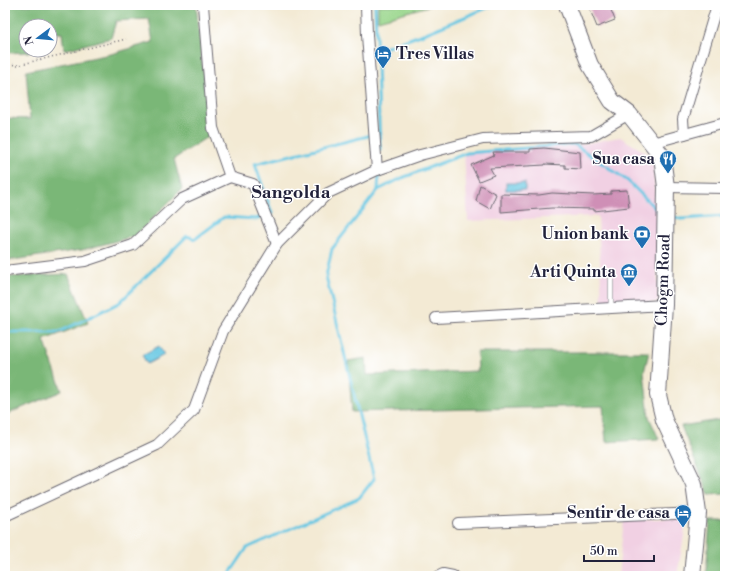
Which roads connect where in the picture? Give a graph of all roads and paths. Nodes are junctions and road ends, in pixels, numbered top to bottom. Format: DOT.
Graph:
graph roads {
  1 [pos="205,5"];
  2 [pos="366,5"];
  3 [pos="567,5"];
  4 [pos="717,5"];
  5 [pos="126,39"];
  6 [pos="5,64"];
  7 [pos="629,114"];
  8 [pos="725,123"];
  9 [pos="684,134"];
  10 [pos="652,143"];
  11 [pos="377,170"];
  12 [pos="230,176"];
  13 [pos="666,187"];
  14 [pos="725,188"];
  15 [pos="277,244"];
  16 [pos="5,271"];
  17 [pos="611,276"];
  18 [pos="664,305"];
  19 [pos="611,309"];
  20 [pos="436,318"];
  21 [pos="698,513"];
  22 [pos="5,516"];
  23 [pos="458,523"];
  24 [pos="439,576"];
  25 [pos="453,576"];
  26 [pos="692,576"];
  1 -- 12 [label="street"];
  2 -- 11 [label="street"];
  3 -- 7 [label="main road, Chogm Road"];
  4 -- 9 [label="street"];
  5 -- 6 [label="path"];
  7 -- 10 [label="main road, Chogm Road"];
  7 -- 11 [label="street"];
  8 -- 9 [label="street"];
  9 -- 10 [label="street"];
  10 -- 13 [label="main road, Chogm Road"];
  11 -- 15 [label="street"];
  12 -- 15 [label="street"];
  12 -- 16 [label="street"];
  13 -- 14 [label="street"];
  13 -- 18 [label="main road, Chogm Road"];
  15 -- 22 [label="street"];
  17 -- 19 [label="lane"];
  18 -- 19 [label="street"];
  18 -- 21 [label="main road, Chogm Road"];
  19 -- 20 [label="street"];
  21 -- 23 [label="street"];
  21 -- 26 [label="main road, Chogm Road"];
  24 -- 25 [label="street"];
}
